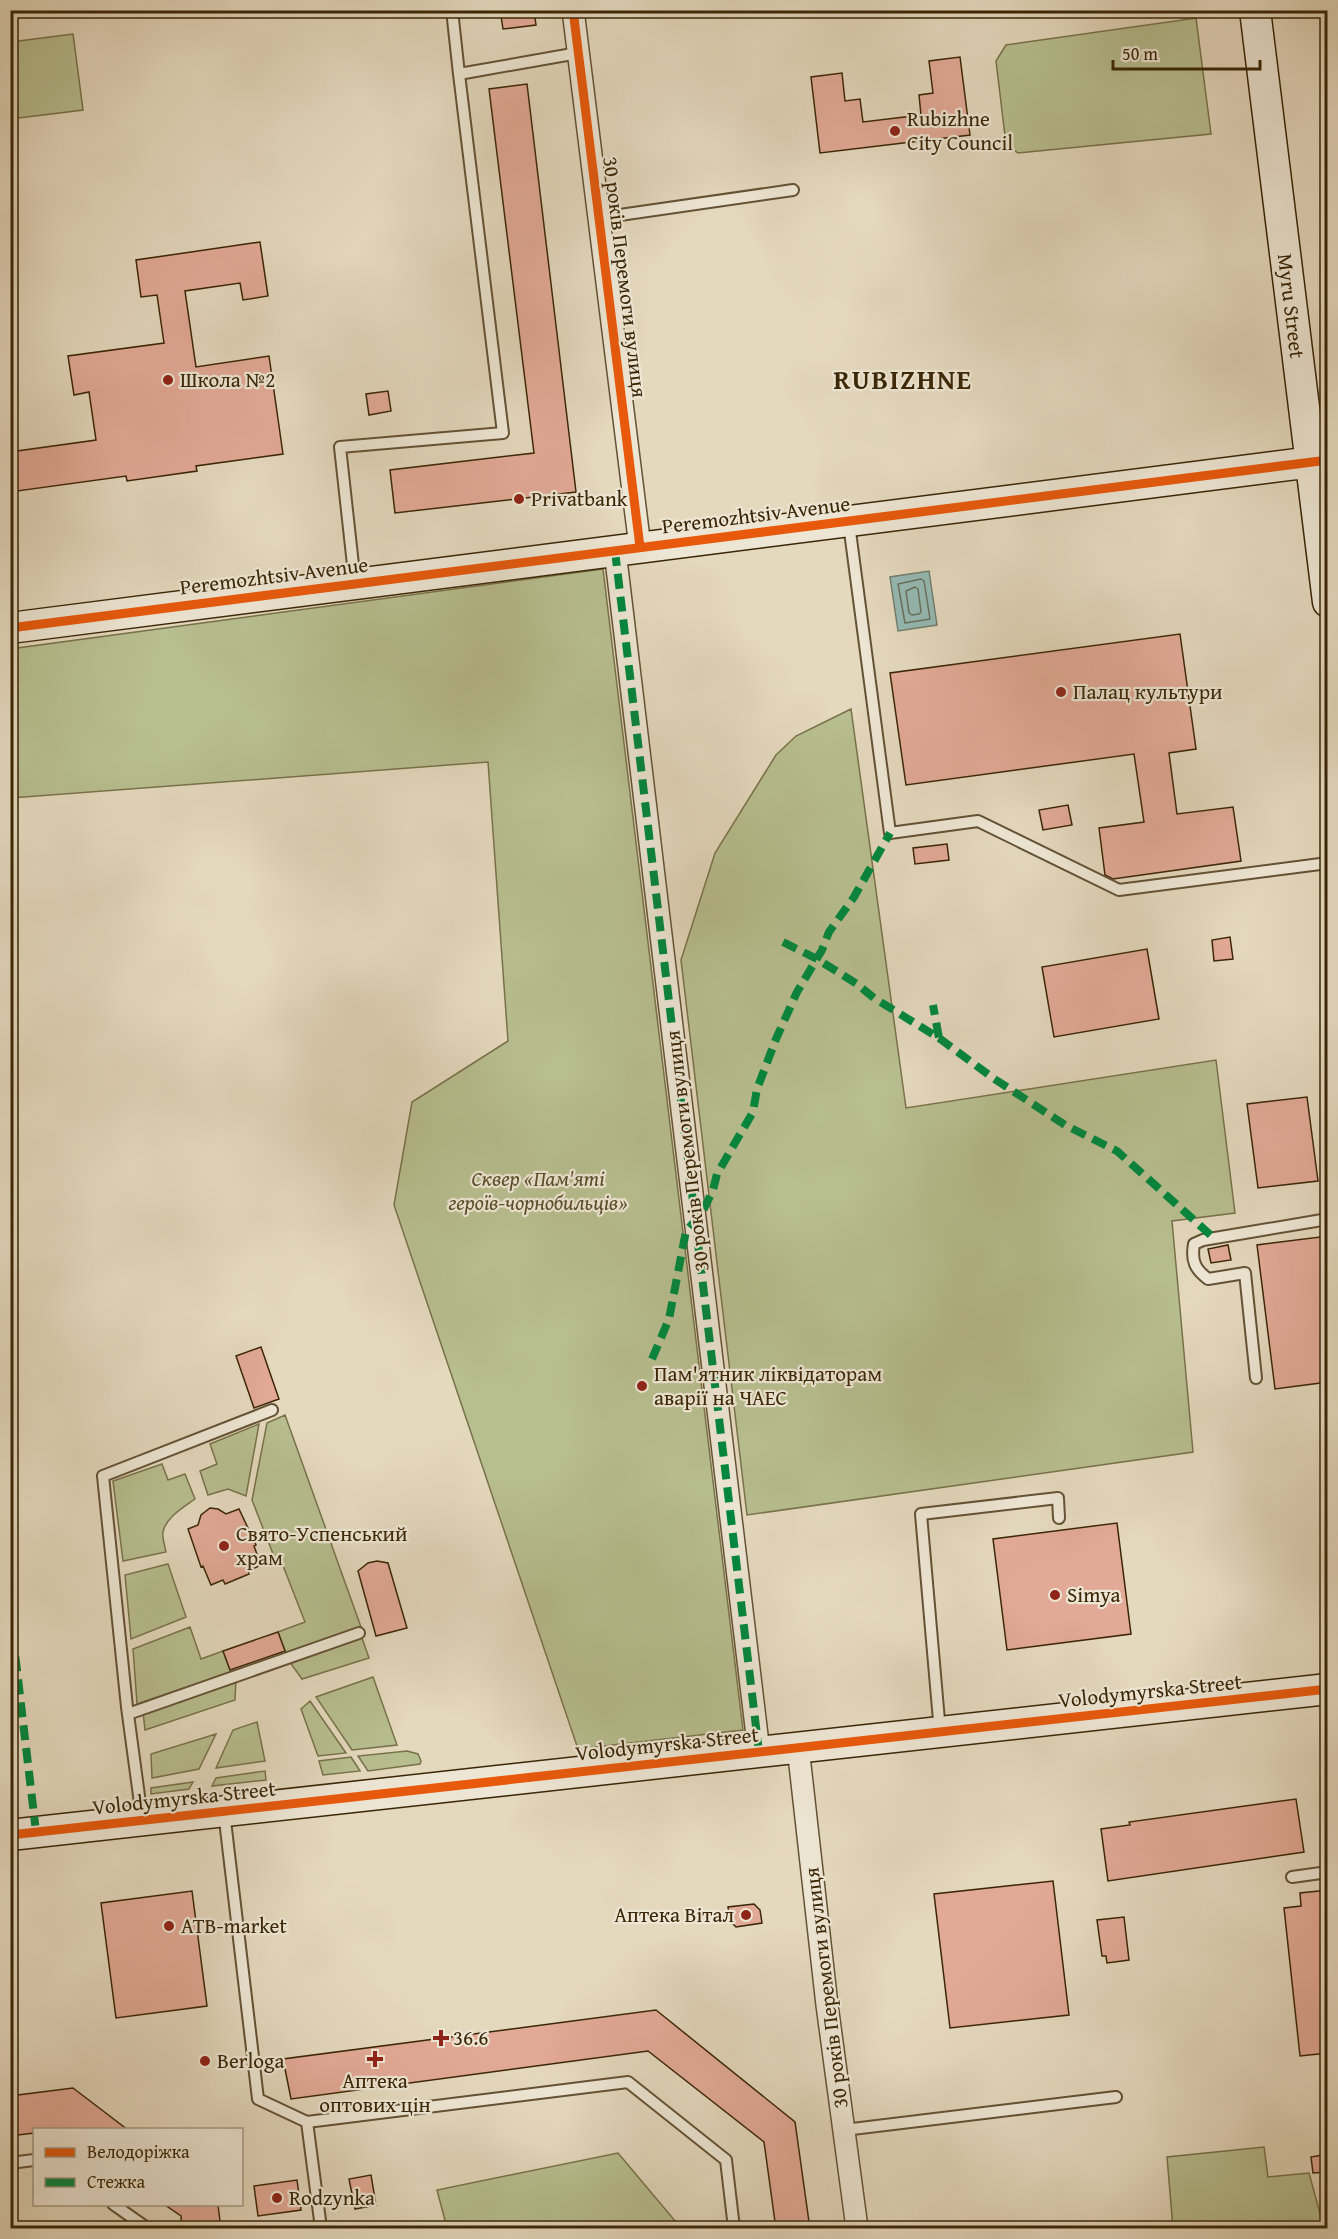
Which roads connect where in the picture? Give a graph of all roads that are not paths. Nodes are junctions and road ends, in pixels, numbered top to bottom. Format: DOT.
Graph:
graph roads {
  1 [pos="452,10"];
  2 [pos="573,10"];
  3 [pos="1255,10"];
  4 [pos="579,53"];
  5 [pos="459,74"];
  6 [pos="794,190"];
  7 [pos="599,218"];
  8 [pos="1319,461"];
  9 [pos="849,521"];
  10 [pos="628,549"];
  11 [pos="356,584"];
  12 [pos="1328,602"];
  13 [pos="10,628"];
  14 [pos="1328,863"];
  15 [pos="1328,1219"];
  16 [pos="1256,1378"];
  17 [pos="272,1410"];
  18 [pos="1059,1518"];
  19 [pos="359,1633"];
  20 [pos="1328,1689"];
  21 [pos="128,1714"];
  22 [pos="940,1732"];
  23 [pos="798,1748"];
  24 [pos="759,1752"];
  25 [pos="224,1811"];
  26 [pos="143,1820"];
  27 [pos="10,1835"];
  28 [pos="1328,1872"];
  29 [pos="1292,1877"];
  30 [pos="1116,2097"];
  31 [pos="307,2122"];
  32 [pos="844,2130"];
  33 [pos="33,2160"];
  34 [pos="10,2163"];
  35 [pos="114,2206"];
  36 [pos="147,2229"];
  37 [pos="321,2229"];
  38 [pos="734,2229"];
  39 [pos="857,2229"];
  1 -- 5 [label="lane"];
  2 -- 4 [label="street, 30 років Перемоги вулиця"];
  3 -- 8 [label="street, Myru Street"];
  4 -- 5 [label="lane"];
  4 -- 7 [label="street, 30 років Перемоги вулиця"];
  5 -- 11 [label="lane"];
  6 -- 7 [label="lane"];
  7 -- 10 [label="street, 30 років Перемоги вулиця"];
  8 -- 9 [label="street, Peremozhtsiv Avenue"];
  8 -- 12 [label="street, Myru Street"];
  9 -- 10 [label="street, Peremozhtsiv Avenue"];
  9 -- 14 [label="lane"];
  10 -- 11 [label="street, Peremozhtsiv Avenue"];
  10 -- 24 [label="street, 30 років Перемоги вулиця"];
  11 -- 13 [label="street, Peremozhtsiv Avenue"];
  15 -- 16 [label="lane"];
  17 -- 21 [label="lane"];
  18 -- 22 [label="lane"];
  19 -- 21 [label="lane"];
  20 -- 22 [label="street, Volodymyrska Street"];
  21 -- 26 [label="lane"];
  22 -- 23 [label="street, Volodymyrska Street"];
  23 -- 24 [label="street, Volodymyrska Street"];
  23 -- 32 [label="street, 30 років Перемоги вулиця"];
  24 -- 25 [label="street, Volodymyrska Street"];
  25 -- 26 [label="street, Volodymyrska Street"];
  25 -- 31 [label="lane"];
  26 -- 27 [label="street, Volodymyrska Street"];
  28 -- 29 [label="lane"];
  30 -- 32 [label="lane"];
  31 -- 37 [label="lane"];
  31 -- 38 [label="lane"];
  32 -- 39 [label="street, 30 років Перемоги вулиця"];
  33 -- 34 [label="lane"];
  35 -- 36 [label="lane"];
}
